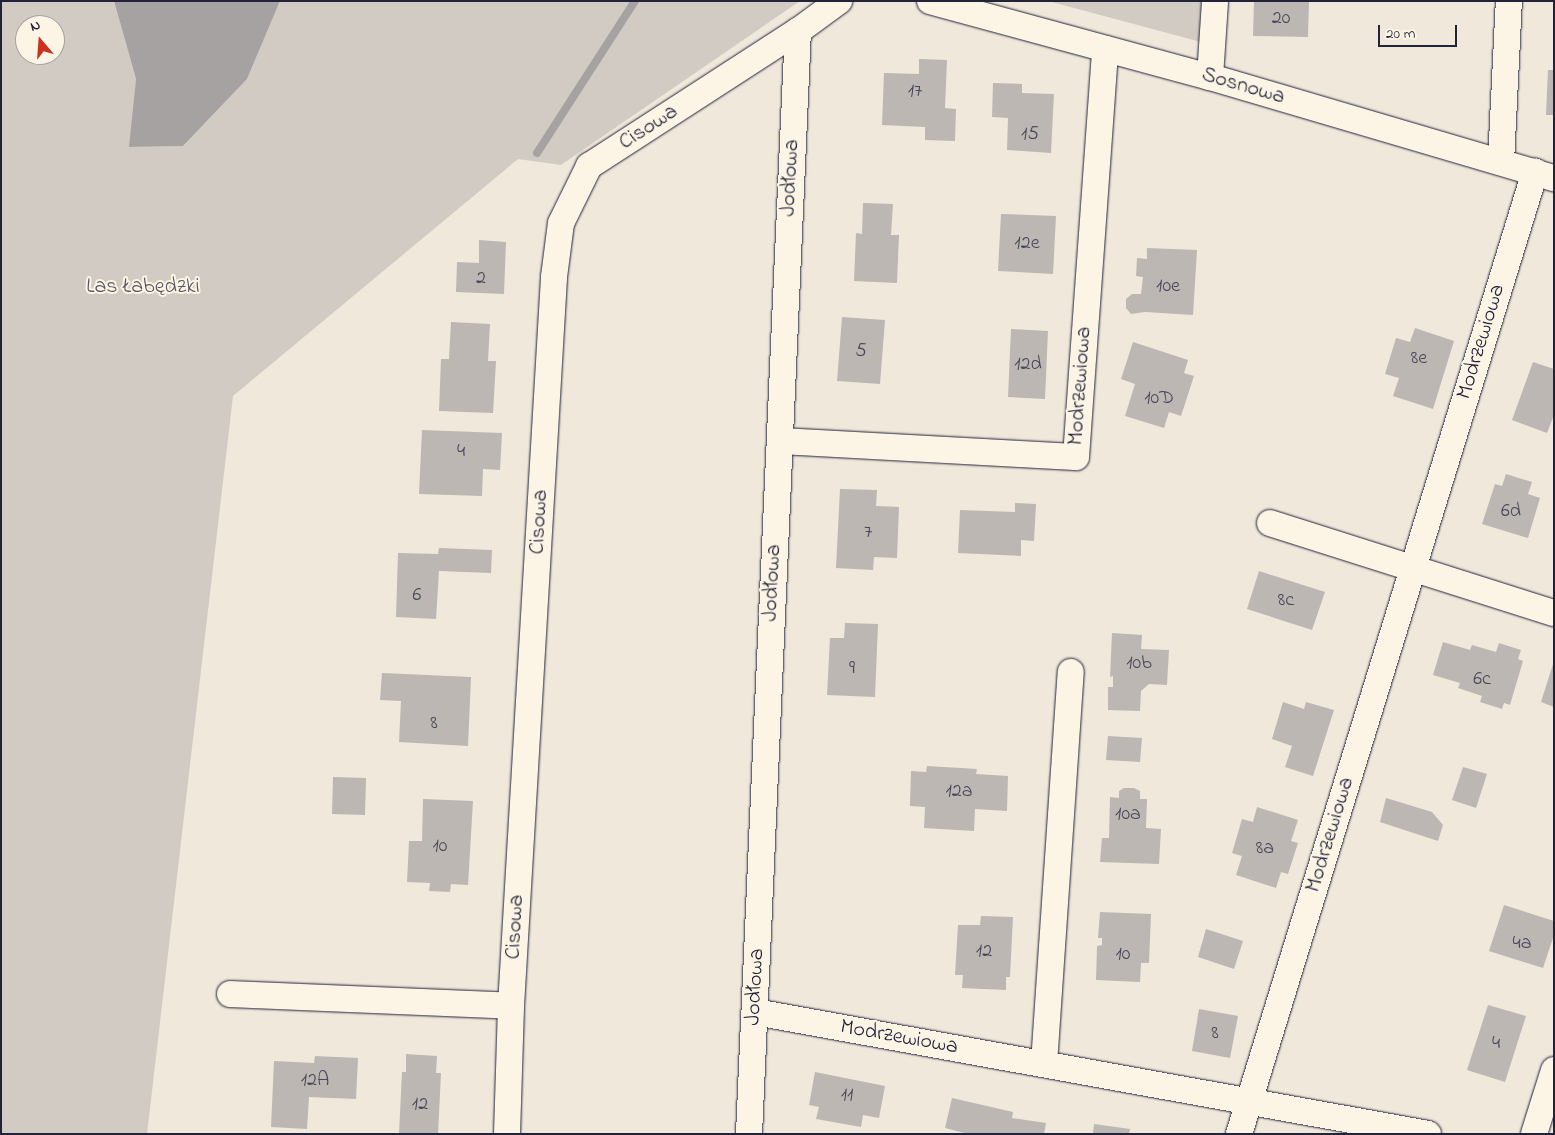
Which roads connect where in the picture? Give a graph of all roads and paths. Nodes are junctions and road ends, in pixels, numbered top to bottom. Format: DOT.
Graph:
graph roads {
  1 [pos="838,1"];
  2 [pos="930,1"];
  3 [pos="1215,1"];
  4 [pos="1509,1"];
  5 [pos="798,31"];
  6 [pos="1105,49"];
  7 [pos="1210,77"];
  8 [pos="1502,162"];
  9 [pos="1544,175"];
  10 [pos="780,441"];
  11 [pos="1270,523"];
  12 [pos="1412,569"];
  13 [pos="1554,613"];
  14 [pos="1071,672"];
  15 [pos="230,994"];
  16 [pos="511,1006"];
  17 [pos="754,1012"];
  18 [pos="1044,1064"];
  19 [pos="1554,1070"];
  20 [pos="1249,1101"];
  21 [pos="507,1134"];
  22 [pos="749,1134"];
  23 [pos="1239,1134"];
  24 [pos="1428,1134"];
  25 [pos="1534,1134"];
  1 -- 5 [label="street"];
  2 -- 6 [label="street, Sosnowa"];
  3 -- 7 [label="street"];
  4 -- 8 [label="street"];
  5 -- 10 [label="street, Jodłowa"];
  5 -- 16 [label="street, Cisowa"];
  6 -- 7 [label="street, Sosnowa"];
  6 -- 10 [label="street, Modrzewiowa"];
  7 -- 8 [label="street, Sosnowa"];
  8 -- 9 [label="street, Sosnowa"];
  9 -- 12 [label="street, Modrzewiowa"];
  10 -- 17 [label="street, Jodłowa"];
  11 -- 12 [label="street"];
  12 -- 13 [label="street"];
  12 -- 20 [label="street, Modrzewiowa"];
  14 -- 18 [label="street"];
  15 -- 16 [label="street"];
  16 -- 21 [label="street, Cisowa"];
  17 -- 18 [label="street, Modrzewiowa"];
  17 -- 22 [label="street, Jodłowa"];
  18 -- 20 [label="street, Modrzewiowa"];
  19 -- 25 [label="street"];
  20 -- 23 [label="street, Modrzewiowa"];
  20 -- 24 [label="street, Modrzewiowa"];
}
